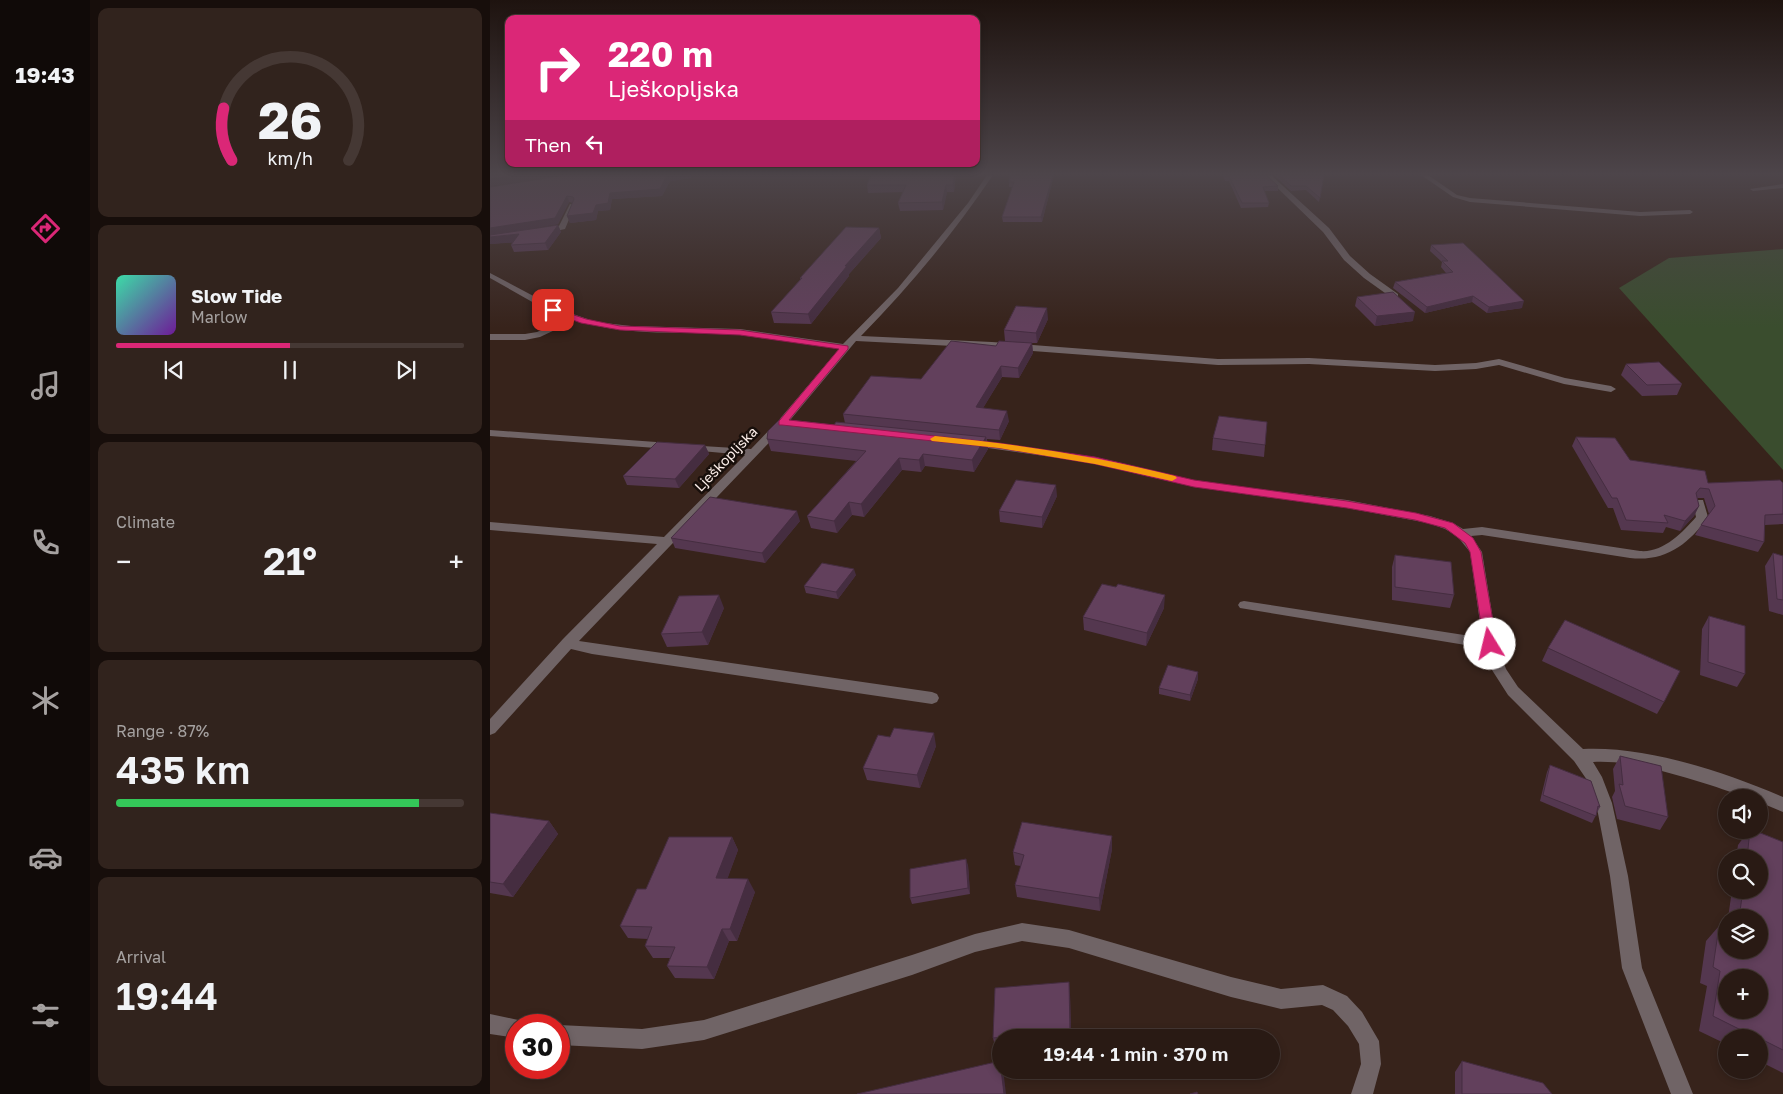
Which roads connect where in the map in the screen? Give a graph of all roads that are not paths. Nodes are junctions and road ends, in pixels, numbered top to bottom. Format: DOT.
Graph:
graph roads {
  1 [pos="563,226"];
  2 [pos="952,226"];
  3 [pos="1322,226"];
  4 [pos="539,233"];
  5 [pos="490,275"];
  6 [pos="1394,296"];
  7 [pos="574,318"];
  8 [pos="490,337"];
  9 [pos="855,338"];
  10 [pos="845,348"];
  11 [pos="1611,389"];
  12 [pos="782,423"];
  13 [pos="802,425"];
  14 [pos="490,433"];
  15 [pos="960,441"];
  16 [pos="753,452"];
  17 [pos="1699,503"];
  18 [pos="490,526"];
  19 [pos="1461,533"];
  20 [pos="668,541"];
  21 [pos="1244,605"];
  22 [pos="568,643"];
  23 [pos="1490,644"];
  24 [pos="932,698"];
  25 [pos="490,729"];
  26 [pos="1580,756"];
  27 [pos="1783,806"];
  28 [pos="490,1024"];
  29 [pos="505,1026"];
  30 [pos="570,1036"];
  31 [pos="1362,1094"];
  32 [pos="1682,1094"];
  1 -- 4 [label="street"];
  2 -- 9 [label="street, Lješkopljska"];
  3 -- 6 [label="street"];
  5 -- 7 [label="street"];
  7 -- 8 [label="street"];
  7 -- 10 [label="street"];
  9 -- 10 [label="street, Lješkopljska"];
  9 -- 11 [label="street"];
  10 -- 12 [label="street, Lješkopljska"];
  12 -- 13 [label="street"];
  12 -- 16 [label="street, Lješkopljska"];
  14 -- 16 [label="street"];
  15 -- 19 [label="street"];
  16 -- 20 [label="street, Lješkopljska"];
  17 -- 19 [label="street"];
  18 -- 20 [label="street"];
  19 -- 23 [label="street"];
  20 -- 22 [label="street, Lješkopljska"];
  21 -- 23 [label="lane"];
  22 -- 24 [label="street"];
  22 -- 25 [label="street, Lješkopljska"];
  23 -- 26 [label="street"];
  26 -- 27 [label="street"];
  26 -- 32 [label="street"];
  28 -- 29 [label="street"];
  30 -- 31 [label="street"];
}
